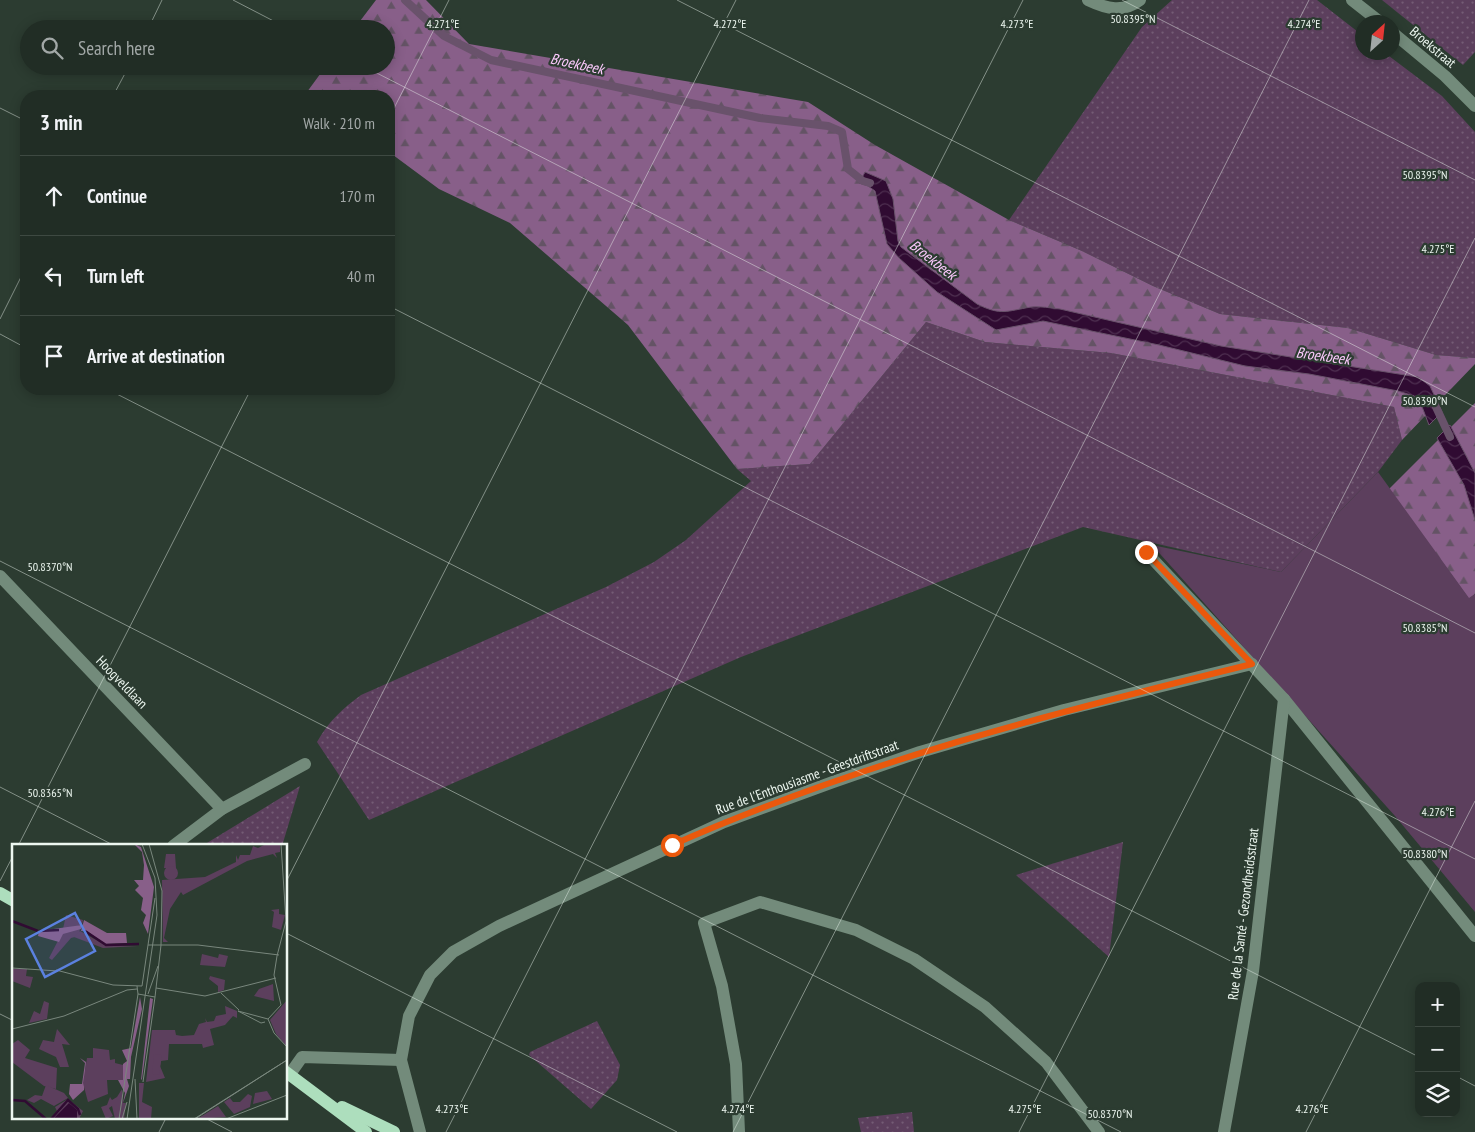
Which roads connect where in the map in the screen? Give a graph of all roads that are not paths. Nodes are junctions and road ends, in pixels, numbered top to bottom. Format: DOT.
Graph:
graph roads {
  1 [pos="1088,0"];
  2 [pos="1140,0"];
  3 [pos="1352,0"];
  4 [pos="1371,15"];
  5 [pos="1400,39"];
  6 [pos="1475,106"];
  7 [pos="1146,552"];
  8 [pos="0,576"];
  9 [pos="1252,664"];
  10 [pos="1284,699"];
  11 [pos="305,764"];
  12 [pos="222,809"];
  13 [pos="177,844"];
  14 [pos="0,893"];
  15 [pos="12,900"];
  16 [pos="1475,936"];
  17 [pos="401,1060"];
  18 [pos="288,1073"];
  19 [pos="326,1100"];
  20 [pos="366,1132"];
  21 [pos="394,1132"];
  22 [pos="420,1132"];
  23 [pos="739,1132"];
  24 [pos="1099,1132"];
  25 [pos="1224,1132"];
  1 -- 2 [label="street"];
  3 -- 4 [label="street"];
  5 -- 6 [label="street, Broekstraat"];
  7 -- 9 [label="street"];
  8 -- 12 [label="street, Hoogveldlaan"];
  9 -- 10 [label="street"];
  9 -- 17 [label="street, Rue de l'Enthousiasme - Geestdriftstraat"];
  10 -- 16 [label="street"];
  10 -- 25 [label="street, Rue de la Santé - Gezondheidsstraat"];
  11 -- 12 [label="street"];
  12 -- 13 [label="street"];
  14 -- 15 [label="main road"];
  17 -- 18 [label="street"];
  17 -- 22 [label="street, Rue de l'Enthousiasme - Geestdriftstraat"];
  18 -- 19 [label="main road"];
  19 -- 20 [label="main road"];
  19 -- 21 [label="main road"];
  23 -- 24 [label="street"];
}
